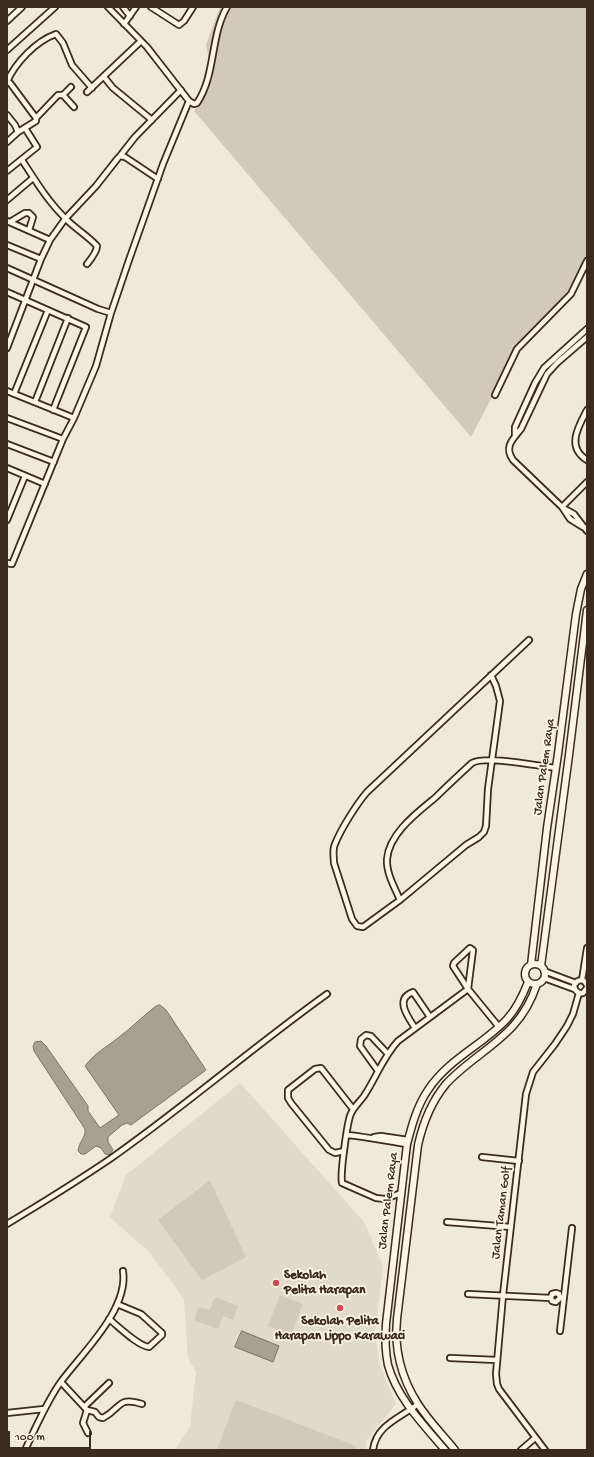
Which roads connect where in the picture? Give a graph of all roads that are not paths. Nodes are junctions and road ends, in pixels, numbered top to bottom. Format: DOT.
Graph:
graph roads {
  1 [pos="22,7"];
  2 [pos="55,7"];
  3 [pos="108,7"];
  4 [pos="123,7"];
  5 [pos="136,7"];
  6 [pos="151,7"];
  7 [pos="192,7"];
  8 [pos="227,7"];
  9 [pos="130,16"];
  10 [pos="7,21"];
  11 [pos="124,24"];
  12 [pos="141,41"];
  13 [pos="7,50"];
  14 [pos="104,77"];
  15 [pos="7,82"];
  16 [pos="71,87"];
  17 [pos="92,88"];
  18 [pos="181,90"];
  19 [pos="87,92"];
  20 [pos="63,94"];
  21 [pos="188,101"];
  22 [pos="74,107"];
  23 [pos="7,115"];
  24 [pos="36,118"];
  25 [pos="152,120"];
  26 [pos="25,128"];
  27 [pos="18,132"];
  28 [pos="7,142"];
  29 [pos="120,156"];
  30 [pos="22,160"];
  31 [pos="7,171"];
  32 [pos="34,178"];
  33 [pos="158,179"];
  34 [pos="7,200"];
  35 [pos="65,218"];
  36 [pos="8,222"];
  37 [pos="29,230"];
  38 [pos="50,240"];
  39 [pos="7,246"];
  40 [pos="41,259"];
  41 [pos="587,261"];
  42 [pos="87,264"];
  43 [pos="7,268"];
  44 [pos="34,280"];
  45 [pos="7,292"];
  46 [pos="26,300"];
  47 [pos="48,310"];
  48 [pos="111,313"];
  49 [pos="68,318"];
  50 [pos="587,329"];
  51 [pos="587,337"];
  52 [pos="7,348"];
  53 [pos="7,391"];
  54 [pos="14,394"];
  55 [pos="495,395"];
  56 [pos="35,402"];
  57 [pos="53,410"];
  58 [pos="587,410"];
  59 [pos="7,418"];
  60 [pos="74,418"];
  61 [pos="515,436"];
  62 [pos="63,438"];
  63 [pos="7,444"];
  64 [pos="587,460"];
  65 [pos="54,462"];
  66 [pos="7,468"];
  67 [pos="25,476"];
  68 [pos="587,482"];
  69 [pos="45,484"];
  70 [pos="562,508"];
  71 [pos="7,520"];
  72 [pos="587,532"];
  73 [pos="7,563"];
  74 [pos="587,574"];
  75 [pos="587,610"];
  76 [pos="529,640"];
  77 [pos="491,675"];
  78 [pos="492,760"];
  79 [pos="556,768"];
  80 [pos="400,900"];
  81 [pos="587,948"];
  82 [pos="531,964"];
  83 [pos="543,972"];
  84 [pos="582,980"];
  85 [pos="528,982"];
  86 [pos="576,982"];
  87 [pos="537,984"];
  88 [pos="587,988"];
  89 [pos="468,989"];
  90 [pos="574,989"];
  91 [pos="579,993"];
  92 [pos="327,994"];
  93 [pos="430,1017"];
  94 [pos="499,1027"];
  95 [pos="415,1028"];
  96 [pos="388,1054"];
  97 [pos="378,1071"];
  98 [pos="353,1109"];
  99 [pos="346,1134"];
  100 [pos="408,1142"];
  101 [pos="344,1151"];
  102 [pos="482,1157"];
  103 [pos="519,1161"];
  104 [pos="401,1193"];
  105 [pos="448,1222"];
  106 [pos="7,1224"];
  107 [pos="511,1227"];
  108 [pos="572,1228"];
  109 [pos="123,1271"];
  110 [pos="468,1294"];
  111 [pos="503,1295"];
  112 [pos="562,1298"];
  113 [pos="117,1304"];
  114 [pos="109,1319"];
  115 [pos="560,1331"];
  116 [pos="450,1358"];
  117 [pos="497,1360"];
  118 [pos="61,1382"];
  119 [pos="109,1383"];
  120 [pos="142,1404"];
  121 [pos="418,1404"];
  122 [pos="44,1409"];
  123 [pos="86,1409"];
  124 [pos="411,1410"];
  125 [pos="7,1413"];
  126 [pos="88,1433"];
  127 [pos="535,1438"];
  128 [pos="25,1450"];
  129 [pos="373,1450"];
  130 [pos="445,1450"];
  131 [pos="455,1450"];
  132 [pos="521,1450"];
  133 [pos="545,1450"];
  1 -- 10 [label="street"];
  2 -- 13 [label="street"];
  3 -- 11 [label="street"];
  4 -- 9 [label="street"];
  5 -- 9 [label="street"];
  6 -- 7 [label="street"];
  8 -- 21 [label="street"];
  9 -- 11 [label="street"];
  11 -- 12 [label="street"];
  12 -- 14 [label="street"];
  12 -- 18 [label="street"];
  14 -- 17 [label="street"];
  14 -- 25 [label="street"];
  15 -- 17 [label="street"];
  15 -- 24 [label="street"];
  16 -- 20 [label="street"];
  17 -- 19 [label="street"];
  18 -- 21 [label="street"];
  18 -- 25 [label="street"];
  20 -- 22 [label="street"];
  20 -- 24 [label="street"];
  21 -- 33 [label="street"];
  23 -- 27 [label="street"];
  24 -- 26 [label="street"];
  25 -- 29 [label="street"];
  26 -- 27 [label="street"];
  26 -- 30 [label="street"];
  27 -- 28 [label="street"];
  29 -- 33 [label="street"];
  29 -- 35 [label="street"];
  30 -- 31 [label="street"];
  30 -- 32 [label="street"];
  32 -- 34 [label="street"];
  32 -- 35 [label="street"];
  33 -- 48 [label="street"];
  35 -- 38 [label="street"];
  35 -- 42 [label="street"];
  36 -- 37 [label="street"];
  36 -- 37 [label="street"];
  37 -- 38 [label="street"];
  38 -- 40 [label="street"];
  39 -- 40 [label="street"];
  40 -- 44 [label="street"];
  41 -- 55 [label="street"];
  43 -- 44 [label="street"];
  44 -- 46 [label="street"];
  44 -- 48 [label="street"];
  45 -- 46 [label="street"];
  46 -- 47 [label="street"];
  46 -- 52 [label="street"];
  47 -- 49 [label="street"];
  47 -- 54 [label="street"];
  48 -- 60 [label="street"];
  49 -- 56 [label="street"];
  49 -- 57 [label="street"];
  50 -- 61 [label="street"];
  51 -- 61 [label="street"];
  53 -- 54 [label="street"];
  54 -- 56 [label="street"];
  56 -- 57 [label="street"];
  57 -- 60 [label="street"];
  58 -- 64 [label="street"];
  59 -- 62 [label="street"];
  60 -- 62 [label="street"];
  61 -- 70 [label="street"];
  62 -- 65 [label="street"];
  63 -- 65 [label="street"];
  65 -- 69 [label="street"];
  66 -- 67 [label="street"];
  67 -- 69 [label="street"];
  67 -- 71 [label="street"];
  68 -- 70 [label="street"];
  69 -- 73 [label="street"];
  70 -- 72 [label="street"];
  74 -- 79 [label="street, Jalan Palem Raya"];
  75 -- 83 [label="street, Jalan Palem Raya"];
  76 -- 77 [label="street"];
  77 -- 78 [label="street"];
  77 -- 80 [label="street"];
  78 -- 79 [label="street"];
  78 -- 80 [label="street"];
  78 -- 80 [label="street"];
  79 -- 82 [label="street, Jalan Palem Raya"];
  81 -- 84 [label="street"];
  82 -- 83 [label="street"];
  82 -- 85 [label="street"];
  83 -- 86 [label="street"];
  83 -- 87 [label="street"];
  83 -- 90 [label="street"];
  84 -- 86 [label="street"];
  84 -- 88 [label="street"];
  85 -- 87 [label="street"];
  85 -- 94 [label="street, Jalan Palem Raya"];
  86 -- 90 [label="street"];
  87 -- 121 [label="street, Jalan Palem Raya"];
  88 -- 91 [label="street"];
  89 -- 89 [label="street"];
  89 -- 93 [label="street"];
  89 -- 94 [label="street"];
  90 -- 91 [label="street"];
  91 -- 103 [label="street, Jalan Taman Golf"];
  92 -- 106 [label="street"];
  93 -- 95 [label="street"];
  93 -- 95 [label="street"];
  94 -- 100 [label="street, Jalan Palem Raya"];
  95 -- 96 [label="street"];
  96 -- 97 [label="street"];
  96 -- 97 [label="street"];
  97 -- 98 [label="street"];
  98 -- 99 [label="street"];
  98 -- 101 [label="street"];
  99 -- 100 [label="street"];
  99 -- 101 [label="street"];
  100 -- 104 [label="street, Jalan Palem Raya"];
  101 -- 104 [label="street"];
  102 -- 103 [label="street"];
  103 -- 107 [label="street, Jalan Taman Golf"];
  104 -- 124 [label="street, Jalan Palem Raya"];
  105 -- 107 [label="street"];
  107 -- 111 [label="street, Jalan Taman Golf"];
  108 -- 112 [label="street"];
  109 -- 113 [label="street"];
  110 -- 111 [label="street"];
  111 -- 112 [label="street"];
  111 -- 117 [label="street, Jalan Taman Golf"];
  112 -- 115 [label="street"];
  113 -- 114 [label="street"];
  113 -- 114 [label="street"];
  114 -- 118 [label="street"];
  116 -- 117 [label="street"];
  117 -- 127 [label="street, Jalan Taman Golf"];
  118 -- 122 [label="street"];
  118 -- 123 [label="street"];
  119 -- 123 [label="street"];
  120 -- 123 [label="street"];
  121 -- 124 [label="street"];
  121 -- 131 [label="street, Jalan Palem Raya"];
  122 -- 125 [label="street"];
  122 -- 128 [label="street"];
  123 -- 126 [label="street"];
  124 -- 129 [label="street"];
  124 -- 130 [label="street, Jalan Palem Raya"];
  127 -- 132 [label="street"];
  127 -- 133 [label="street, Jalan Taman Golf"];
}
